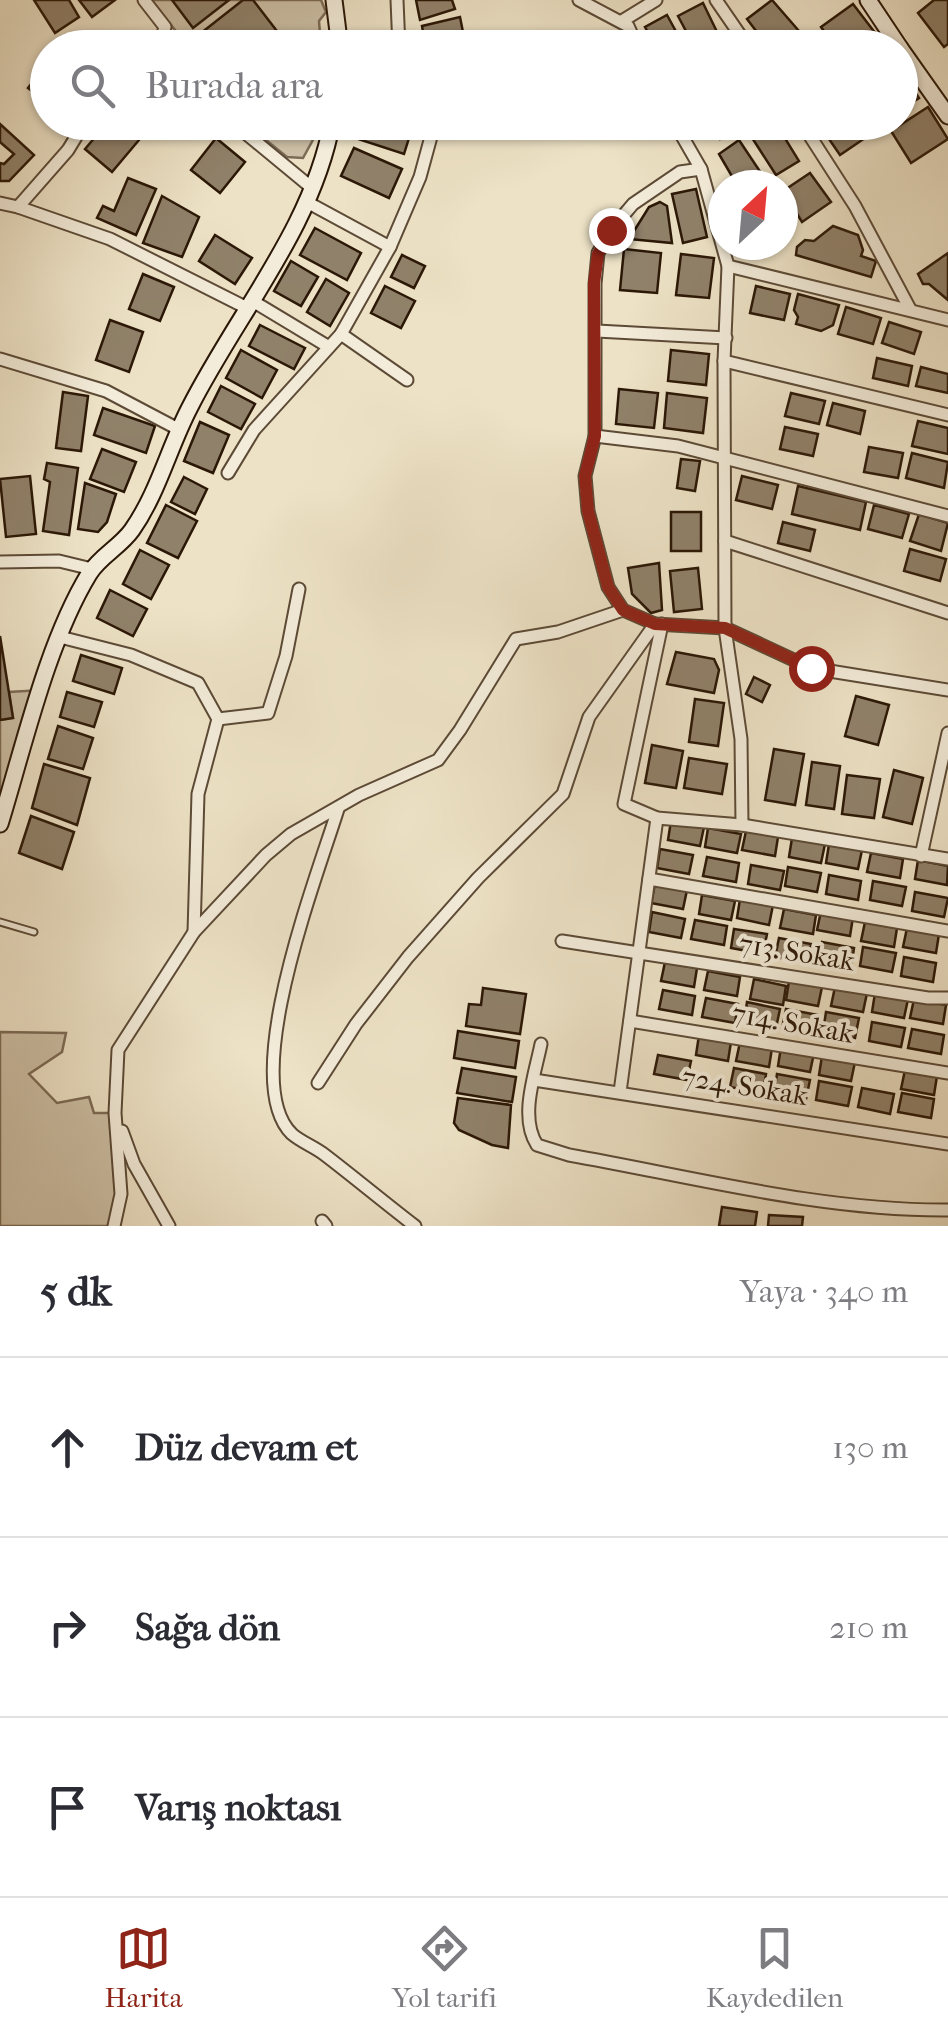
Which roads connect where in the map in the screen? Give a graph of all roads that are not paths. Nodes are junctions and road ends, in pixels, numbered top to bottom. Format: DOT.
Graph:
graph roads {
  1 [pos="144,0"];
  2 [pos="334,0"];
  3 [pos="397,0"];
  4 [pos="579,0"];
  5 [pos="656,0"];
  6 [pos="716,0"];
  7 [pos="868,0"];
  8 [pos="622,20"];
  9 [pos="164,30"];
  10 [pos="338,30"];
  11 [pos="398,30"];
  12 [pos="630,30"];
  13 [pos="737,30"];
  14 [pos="886,30"];
  15 [pos="918,76"];
  16 [pos="948,116"];
  17 [pos="74,140"];
  18 [pos="251,140"];
  19 [pos="326,140"];
  20 [pos="430,140"];
  21 [pos="684,140"];
  22 [pos="813,140"];
  23 [pos="701,169"];
  24 [pos="308,194"];
  25 [pos="0,204"];
  26 [pos="18,208"];
  27 [pos="390,247"];
  28 [pos="728,266"];
  29 [pos="249,304"];
  30 [pos="910,308"];
  31 [pos="948,320"];
  32 [pos="597,332"];
  33 [pos="342,334"];
  34 [pos="726,338"];
  35 [pos="329,347"];
  36 [pos="0,360"];
  37 [pos="724,361"];
  38 [pos="406,380"];
  39 [pos="948,414"];
  40 [pos="180,430"];
  41 [pos="595,436"];
  42 [pos="725,458"];
  43 [pos="228,473"];
  44 [pos="948,516"];
  45 [pos="725,541"];
  46 [pos="0,562"];
  47 [pos="92,569"];
  48 [pos="299,590"];
  49 [pos="623,610"];
  50 [pos="948,613"];
  51 [pos="658,624"];
  52 [pos="725,628"];
  53 [pos="60,637"];
  54 [pos="948,690"];
  55 [pos="218,720"];
  56 [pos="948,733"];
  57 [pos="338,809"];
  58 [pos="657,818"];
  59 [pos="0,824"];
  60 [pos="742,825"];
  61 [pos="920,856"];
  62 [pos="948,859"];
  63 [pos="649,879"];
  64 [pos="0,922"];
  65 [pos="948,931"];
  66 [pos="34,932"];
  67 [pos="194,932"];
  68 [pos="562,940"];
  69 [pos="639,955"];
  70 [pos="948,998"];
  71 [pos="630,1021"];
  72 [pos="541,1044"];
  73 [pos="948,1074"];
  74 [pos="534,1080"];
  75 [pos="318,1083"];
  76 [pos="620,1092"];
  77 [pos="115,1113"];
  78 [pos="948,1144"];
  79 [pos="387,1204"];
  80 [pos="946,1210"];
  81 [pos="114,1226"];
  82 [pos="169,1226"];
  83 [pos="402,1226"];
  84 [pos="415,1226"];
  85 [pos="941,1226"];
  1 -- 9 [label="street"];
  2 -- 10 [label="main road"];
  3 -- 11 [label="street"];
  4 -- 8 [label="street"];
  5 -- 8 [label="street"];
  6 -- 13 [label="street"];
  7 -- 14 [label="main road"];
  8 -- 12 [label="street"];
  15 -- 16 [label="main road"];
  17 -- 26 [label="street"];
  18 -- 24 [label="street"];
  19 -- 24 [label="main road"];
  20 -- 27 [label="street"];
  21 -- 23 [label="street"];
  22 -- 30 [label="street"];
  23 -- 28 [label="street"];
  23 -- 32 [label="street"];
  24 -- 27 [label="street"];
  24 -- 29 [label="main road"];
  25 -- 26 [label="street"];
  26 -- 29 [label="street"];
  27 -- 33 [label="street"];
  28 -- 30 [label="street"];
  28 -- 34 [label="street"];
  29 -- 35 [label="street"];
  29 -- 40 [label="main road"];
  30 -- 31 [label="street"];
  32 -- 34 [label="street"];
  32 -- 41 [label="street"];
  33 -- 35 [label="street"];
  33 -- 38 [label="street"];
  34 -- 37 [label="street"];
  35 -- 43 [label="street"];
  36 -- 40 [label="street"];
  37 -- 39 [label="street"];
  37 -- 42 [label="street"];
  40 -- 47 [label="main road"];
  41 -- 42 [label="street"];
  41 -- 49 [label="street"];
  42 -- 44 [label="street"];
  42 -- 45 [label="street"];
  45 -- 50 [label="street"];
  45 -- 52 [label="street"];
  46 -- 47 [label="street"];
  47 -- 53 [label="main road"];
  48 -- 55 [label="street"];
  49 -- 51 [label="street"];
  49 -- 57 [label="street"];
  51 -- 52 [label="street"];
  51 -- 58 [label="street"];
  51 -- 75 [label="street"];
  52 -- 54 [label="street"];
  52 -- 60 [label="street"];
  53 -- 55 [label="street"];
  53 -- 59 [label="main road"];
  55 -- 67 [label="street"];
  56 -- 61 [label="street"];
  57 -- 67 [label="street"];
  57 -- 79 [label="street"];
  58 -- 60 [label="street"];
  58 -- 63 [label="street"];
  60 -- 61 [label="street"];
  61 -- 62 [label="street"];
  63 -- 65 [label="street"];
  63 -- 69 [label="street"];
  64 -- 66 [label="lane"];
  67 -- 77 [label="street"];
  68 -- 69 [label="street, 713. Sokak"];
  69 -- 70 [label="street, 713. Sokak"];
  69 -- 71 [label="street"];
  71 -- 73 [label="street, 714. Sokak"];
  71 -- 76 [label="street"];
  72 -- 74 [label="street"];
  74 -- 76 [label="street, 724. Sokak"];
  74 -- 80 [label="street"];
  76 -- 78 [label="street, 724. Sokak"];
  77 -- 81 [label="street"];
  77 -- 82 [label="street"];
  79 -- 83 [label="street"];
  79 -- 84 [label="street"];
  80 -- 85 [label="street"];
}
